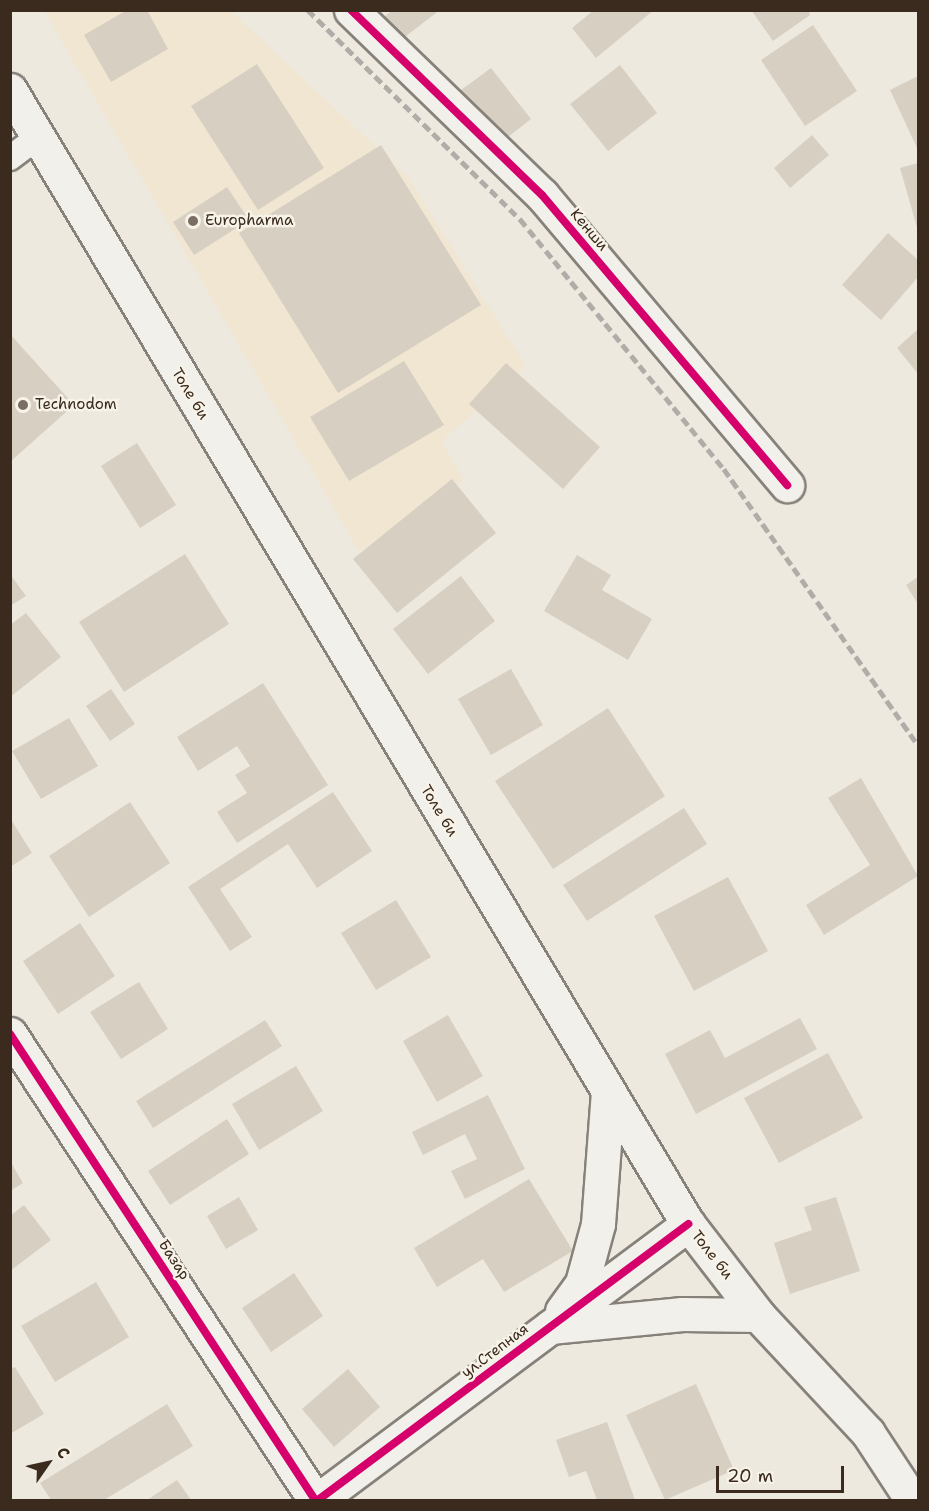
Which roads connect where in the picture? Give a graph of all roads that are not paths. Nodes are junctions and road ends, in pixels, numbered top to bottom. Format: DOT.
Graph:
graph roads {
  1 [pos="351,10"];
  2 [pos="10,90"];
  3 [pos="37,138"];
  4 [pos="10,158"];
  5 [pos="787,485"];
  6 [pos="10,1034"];
  7 [pos="608,1092"];
  8 [pos="688,1224"];
  9 [pos="758,1315"];
  10 [pos="550,1327"];
  11 [pos="317,1500"];
  12 [pos="912,1500"];
  1 -- 5 [label="street, Кенши"];
  2 -- 3 [label="street, Толе би"];
  3 -- 4 [label="lane"];
  3 -- 7 [label="street, Толе би"];
  6 -- 11 [label="street, Базар"];
  7 -- 8 [label="street, Толе би"];
  7 -- 10 [label="street"];
  8 -- 9 [label="street, Толе би"];
  8 -- 10 [label="street, ул.Степная"];
  9 -- 10 [label="street, ул.Степная"];
  9 -- 12 [label="street, Толе би"];
  10 -- 11 [label="street, ул.Степная"];
}
